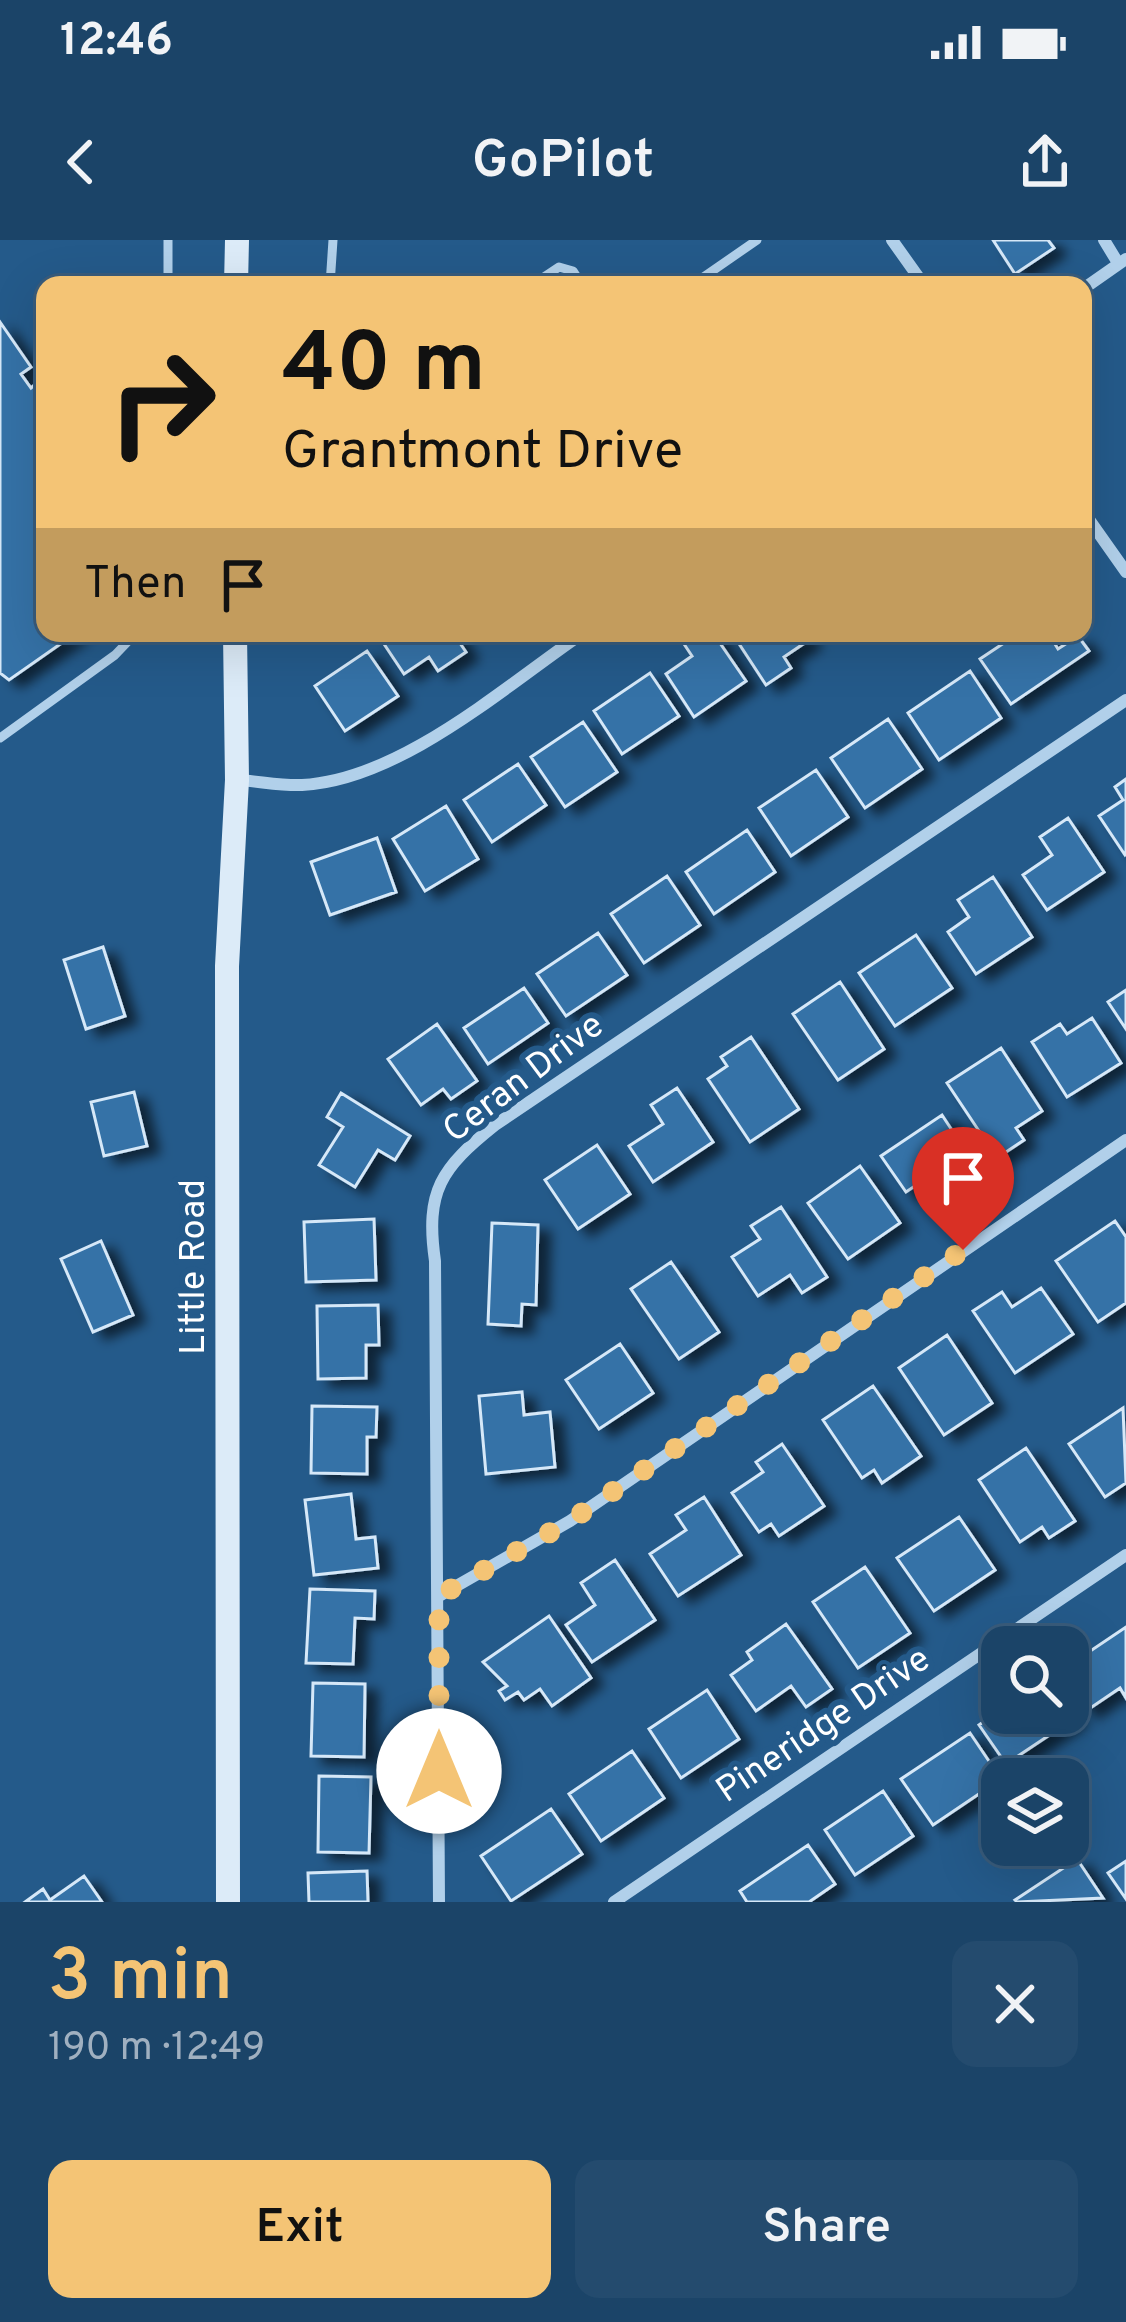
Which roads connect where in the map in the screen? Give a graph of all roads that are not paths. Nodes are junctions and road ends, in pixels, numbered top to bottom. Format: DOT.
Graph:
graph roads {
  1 [pos="168,240"];
  2 [pos="237,240"];
  3 [pos="333,240"];
  4 [pos="757,240"];
  5 [pos="892,240"];
  6 [pos="1104,240"];
  7 [pos="1122,261"];
  8 [pos="168,276"];
  9 [pos="236,276"];
  10 [pos="331,276"];
  11 [pos="546,276"];
  12 [pos="576,276"];
  13 [pos="705,276"];
  14 [pos="918,276"];
  15 [pos="1092,283"];
  16 [pos="1092,524"];
  17 [pos="1126,572"];
  18 [pos="127,642"];
  19 [pos="235,642"];
  20 [pos="570,642"];
  21 [pos="1126,700"];
  22 [pos="0,738"];
  23 [pos="237,779"];
  24 [pos="1126,1140"];
  25 [pos="1126,1555"];
  26 [pos="439,1596"];
  27 [pos="228,1902"];
  28 [pos="440,1902"];
  29 [pos="614,1902"];
  1 -- 8 [label="lane"];
  2 -- 9 [label="street"];
  3 -- 10 [label="lane"];
  4 -- 13 [label="lane"];
  5 -- 14 [label="street"];
  6 -- 7 [label="street"];
  7 -- 15 [label="street"];
  11 -- 12 [label="lane"];
  16 -- 17 [label="street"];
  18 -- 22 [label="lane"];
  19 -- 23 [label="street, Little Road"];
  20 -- 23 [label="street"];
  21 -- 26 [label="street, Ceran Drive"];
  23 -- 27 [label="street, Little Road"];
  24 -- 26 [label="street"];
  25 -- 29 [label="street, Pineridge Drive"];
  26 -- 28 [label="street, Ceran Drive"];
}
